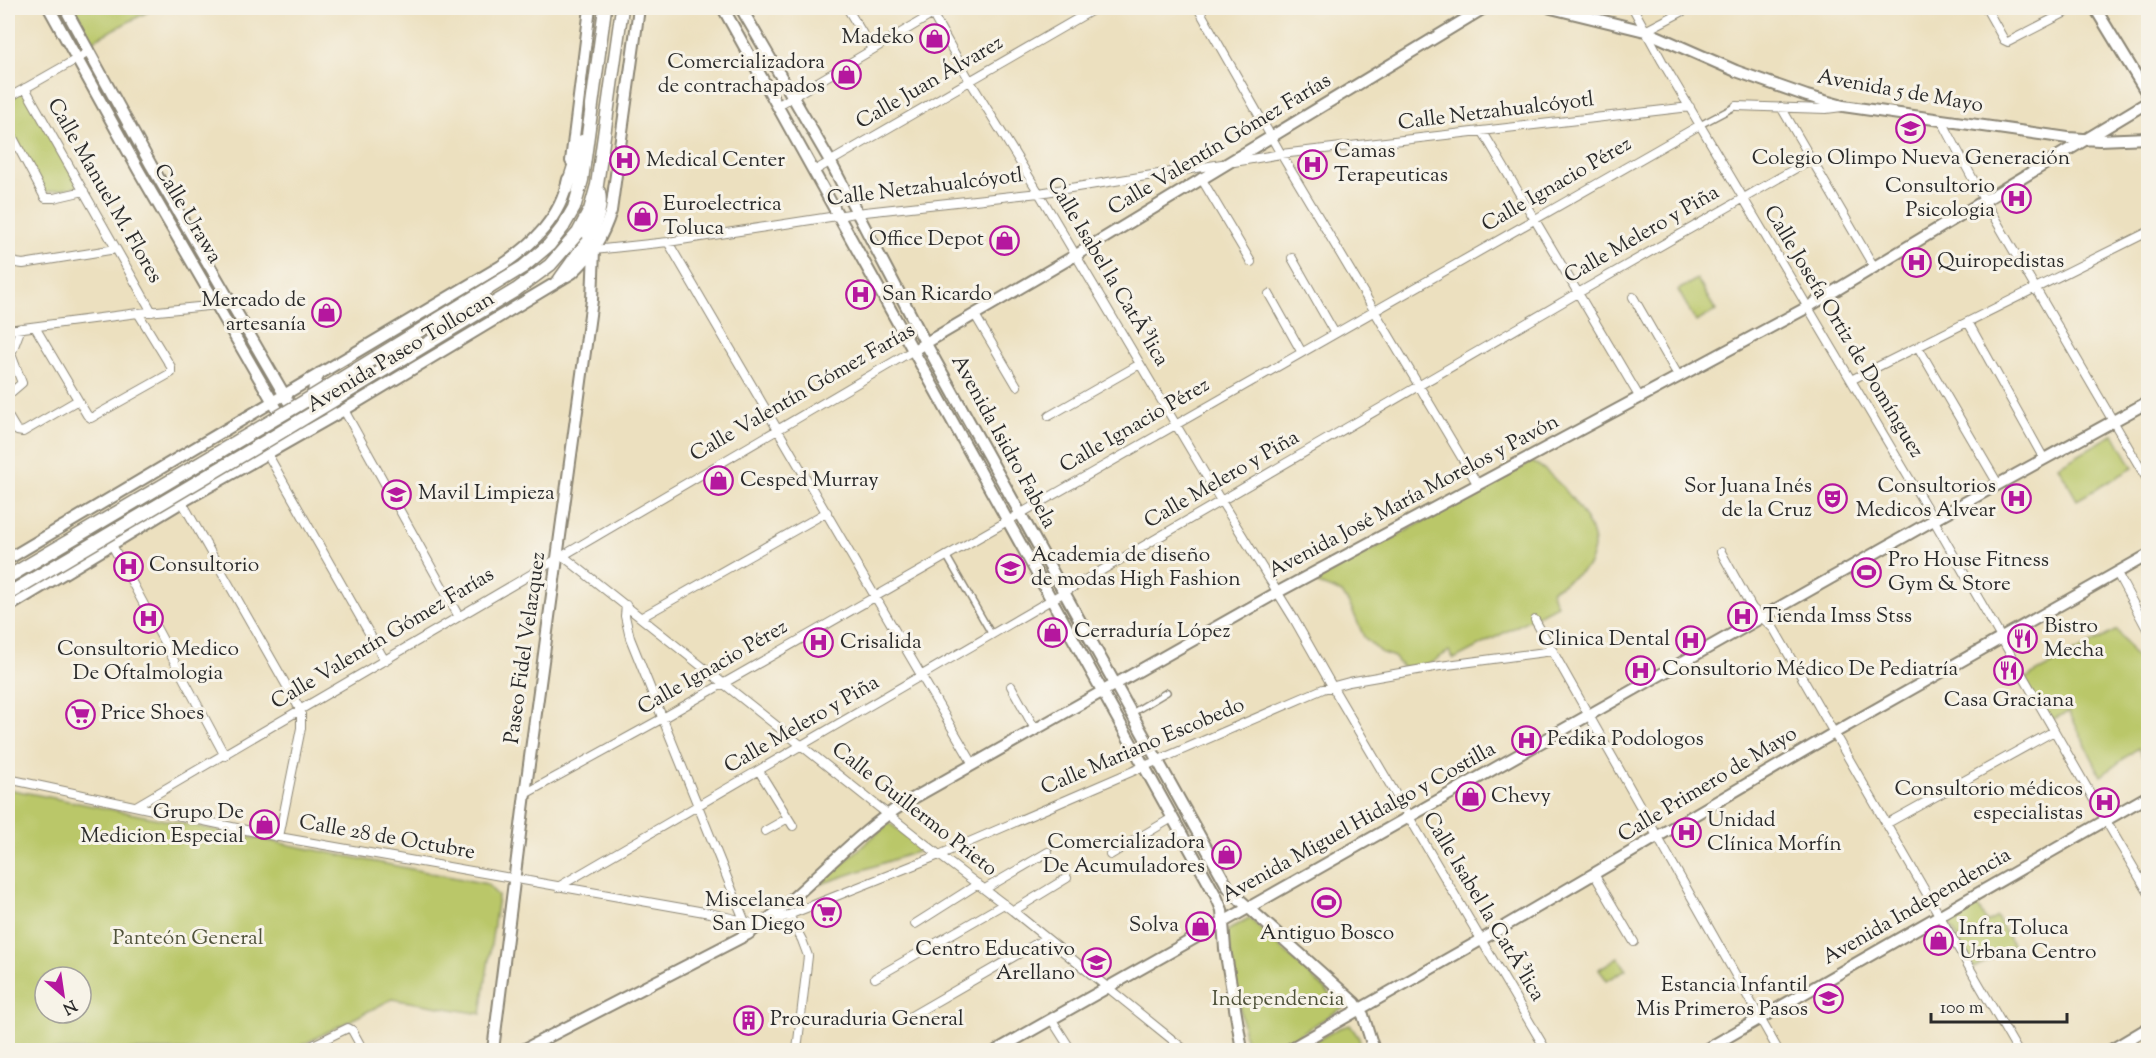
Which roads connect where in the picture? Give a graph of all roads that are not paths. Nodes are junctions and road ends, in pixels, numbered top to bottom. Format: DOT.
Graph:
graph roads {
  1 [pos="49,8"];
  2 [pos="65,8"];
  3 [pos="590,8"];
  4 [pos="605,8"];
  5 [pos="622,8"];
  6 [pos="639,8"];
  7 [pos="723,8"];
  8 [pos="741,8"];
  9 [pos="847,8"];
  10 [pos="943,8"];
  11 [pos="1096,8"];
  12 [pos="1198,8"];
  13 [pos="1485,8"];
  14 [pos="1551,8"];
  15 [pos="1633,8"];
  16 [pos="1689,8"];
  17 [pos="1986,8"];
  18 [pos="2074,8"];
  19 [pos="2095,8"];
  20 [pos="931,10"];
  21 [pos="1645,31"];
  22 [pos="872,49"];
  23 [pos="89,52"];
  24 [pos="77,58"];
  25 [pos="970,81"];
  26 [pos="25,88"];
  27 [pos="2148,95"];
  28 [pos="1807,96"];
  29 [pos="793,97"];
  30 [pos="8,98"];
  31 [pos="2148,102"];
  32 [pos="777,106"];
  33 [pos="1736,106"];
  34 [pos="1843,106"];
  35 [pos="1690,107"];
  36 [pos="1781,107"];
  37 [pos="1805,108"];
  38 [pos="591,114"];
  39 [pos="1942,121"];
  40 [pos="1700,124"];
  41 [pos="8,128"];
  42 [pos="1483,132"];
  43 [pos="1272,137"];
  44 [pos="2148,138"];
  45 [pos="2085,139"];
  46 [pos="1281,154"];
  47 [pos="1812,159"];
  48 [pos="830,161"];
  49 [pos="1226,164"];
  50 [pos="814,171"];
  51 [pos="1201,178"];
  52 [pos="597,185"];
  53 [pos="567,188"];
  54 [pos="84,191"];
  55 [pos="1039,193"];
  56 [pos="1743,198"];
  57 [pos="1984,200"];
  58 [pos="856,213"];
  59 [pos="838,216"];
  60 [pos="1534,219"];
  61 [pos="2148,232"];
  62 [pos="668,242"];
  63 [pos="116,249"];
  64 [pos="594,250"];
  65 [pos="1076,255"];
  66 [pos="8,256"];
  67 [pos="1292,258"];
  68 [pos="1251,262"];
  69 [pos="1874,267"];
  70 [pos="560,279"];
  71 [pos="2036,288"];
  72 [pos="1578,293"];
  73 [pos="1269,294"];
  74 [pos="1633,297"];
  75 [pos="218,305"];
  76 [pos="1808,307"];
  77 [pos="1374,309"];
  78 [pos="153,312"];
  79 [pos="138,313"];
  80 [pos="975,315"];
  81 [pos="1968,322"];
  82 [pos="401,325"];
  83 [pos="34,327"];
  84 [pos="21,328"];
  85 [pos="8,330"];
  86 [pos="1334,333"];
  87 [pos="926,344"];
  88 [pos="1918,347"];
  89 [pos="912,351"];
  90 [pos="1301,351"];
  91 [pos="1140,364"];
  92 [pos="415,368"];
  93 [pos="320,372"];
  94 [pos="1679,376"];
  95 [pos="1851,380"];
  96 [pos="1419,385"];
  97 [pos="1017,386"];
  98 [pos="8,395"];
  99 [pos="284,395"];
  100 [pos="1640,398"];
  101 [pos="78,400"];
  102 [pos="272,402"];
  103 [pos="2148,402"];
  104 [pos="344,410"];
  105 [pos="8,416"];
  106 [pos="1049,416"];
  107 [pos="2114,420"];
  108 [pos="1175,423"];
  109 [pos="229,427"];
  110 [pos="779,430"];
  111 [pos="306,432"];
  112 [pos="295,439"];
  113 [pos="268,455"];
  114 [pos="2044,459"];
  115 [pos="250,464"];
  116 [pos="2148,481"];
  117 [pos="1998,484"];
  118 [pos="1478,485"];
  119 [pos="1221,501"];
  120 [pos="182,502"];
  121 [pos="827,512"];
  122 [pos="1020,513"];
  123 [pos="1007,520"];
  124 [pos="1934,520"];
  125 [pos="112,545"];
  126 [pos="1721,552"];
  127 [pos="946,555"];
  128 [pos="2148,555"];
  129 [pos="561,557"];
  130 [pos="8,559"];
  131 [pos="2117,573"];
  132 [pos="8,577"];
  133 [pos="1278,592"];
  134 [pos="1064,593"];
  135 [pos="8,594"];
  136 [pos="876,596"];
  137 [pos="1052,600"];
  138 [pos="626,605"];
  139 [pos="8,607"];
  140 [pos="459,617"];
  141 [pos="642,617"];
  142 [pos="1761,617"];
  143 [pos="1535,620"];
  144 [pos="2148,631"];
  145 [pos="992,635"];
  146 [pos="2001,638"];
  147 [pos="1553,651"];
  148 [pos="385,661"];
  149 [pos="922,676"];
  150 [pos="725,682"];
  151 [pos="1115,683"];
  152 [pos="1011,686"];
  153 [pos="1332,686"];
  154 [pos="1102,691"];
  155 [pos="1167,692"];
  156 [pos="301,711"];
  157 [pos="1131,713"];
  158 [pos="1590,716"];
  159 [pos="663,718"];
  160 [pos="1035,729"];
  161 [pos="2054,730"];
  162 [pos="1834,733"];
  163 [pos="803,745"];
  164 [pos="225,756"];
  165 [pos="1158,760"];
  166 [pos="973,764"];
  167 [pos="1144,766"];
  168 [pos="759,771"];
  169 [pos="8,779"];
  170 [pos="525,794"];
  171 [pos="2148,796"];
  172 [pos="136,806"];
  173 [pos="699,806"];
  174 [pos="888,814"];
  175 [pos="1409,817"];
  176 [pos="788,818"];
  177 [pos="1172,818"];
  178 [pos="2106,821"];
  179 [pos="1886,824"];
  180 [pos="793,826"];
  181 [pos="765,831"];
  182 [pos="279,837"];
  183 [pos="1658,837"];
  184 [pos="1048,852"];
  185 [pos="939,855"];
  186 [pos="1110,855"];
  187 [pos="1594,874"];
  188 [pos="1067,878"];
  189 [pos="514,879"];
  190 [pos="982,886"];
  191 [pos="558,887"];
  192 [pos="2148,892"];
  193 [pos="1004,904"];
  194 [pos="1248,908"];
  195 [pos="1013,911"];
  196 [pos="789,915"];
  197 [pos="1939,916"];
  198 [pos="745,922"];
  199 [pos="1223,922"];
  200 [pos="915,924"];
  201 [pos="760,925"];
  202 [pos="1046,938"];
  203 [pos="1481,940"];
  204 [pos="1634,942"];
  205 [pos="876,978"];
  206 [pos="1109,988"];
  207 [pos="1360,1009"];
  208 [pos="906,1019"];
  209 [pos="1760,1019"];
  210 [pos="1052,1020"];
  211 [pos="2148,1028"];
  212 [pos="309,1047"];
  213 [pos="363,1050"];
  214 [pos="493,1050"];
  215 [pos="523,1050"];
  216 [pos="796,1050"];
  217 [pos="997,1050"];
  218 [pos="1071,1050"];
  219 [pos="1185,1050"];
  220 [pos="1242,1050"];
  221 [pos="1288,1050"];
  222 [pos="1374,1050"];
  223 [pos="1546,1050"];
  224 [pos="1705,1050"];
  225 [pos="1778,1050"];
  226 [pos="2017,1050"];
  227 [pos="2110,1050"];
  1 -- 24 [label="main road, Calle Urawa"];
  2 -- 23 [label="main road, Calle Urawa"];
  3 -- 53 [label="main road, Avenida Paseo Tollocan"];
  4 -- 38 [label="highway, Avenida Paseo Tollocan"];
  5 -- 52 [label="highway, Avenida Paseo Tollocan"];
  6 -- 64 [label="main road, Avenida Paseo Tollocan"];
  7 -- 32 [label="main road, Avenida Isidro Fabela"];
  8 -- 29 [label="main road, Avenida Isidro Fabela"];
  9 -- 22 [label="street"];
  10 -- 20 [label="street"];
  11 -- 25 [label="street, Calle Juan Álvarez"];
  12 -- 43 [label="street"];
  13 -- 43 [label="main road, Calle Valentín Gómez Farías"];
  14 -- 21 [label="main road, Avenida 5 de Mayo"];
  15 -- 21 [label="street, Calle Josefa Ortiz de Domínguez"];
  16 -- 21 [label="street"];
  17 -- 18 [label="street"];
  19 -- 27 [label="main road"];
  20 -- 22 [label="street"];
  20 -- 25 [label="street, Calle Isabel la CatÃ³lica"];
  21 -- 28 [label="main road, Avenida 5 de Mayo"];
  21 -- 35 [label="street, Calle Josefa Ortiz de Domínguez"];
  22 -- 29 [label="street"];
  23 -- 24 [label="street"];
  23 -- 99 [label="main road, Calle Urawa"];
  24 -- 26 [label="street"];
  24 -- 75 [label="main road, Calle Urawa"];
  25 -- 48 [label="street, Calle Juan Álvarez"];
  25 -- 55 [label="street, Calle Isabel la CatÃ³lica"];
  26 -- 30 [label="street"];
  26 -- 54 [label="street, Calle Manuel M. Flores"];
  28 -- 34 [label="main road, Avenida 5 de Mayo"];
  28 -- 37 [label="street"];
  29 -- 32 [label="street"];
  29 -- 48 [label="main road, Avenida Isidro Fabela"];
  31 -- 45 [label="main road, Avenida José María Morelos y Pavón"];
  32 -- 50 [label="main road, Avenida Isidro Fabela"];
  33 -- 36 [label="street"];
  33 -- 40 [label="street"];
  34 -- 37 [label="street"];
  34 -- 39 [label="main road, Avenida 5 de Mayo"];
  35 -- 40 [label="street, Calle Josefa Ortiz de Domínguez"];
  35 -- 42 [label="street, Calle Netzahualcóyotl"];
  36 -- 37 [label="street"];
  36 -- 47 [label="street"];
  38 -- 53 [label="highway"];
  38 -- 132 [label="highway, Avenida Paseo Tollocan, bridge"];
  39 -- 45 [label="main road, Avenida 5 de Mayo"];
  39 -- 57 [label="street"];
  40 -- 56 [label="street, Calle Josefa Ortiz de Domínguez"];
  40 -- 60 [label="street, Calle Ignacio Pérez"];
  41 -- 54 [label="street"];
  42 -- 46 [label="street, Calle Netzahualcóyotl"];
  42 -- 60 [label="street"];
  43 -- 46 [label="street"];
  43 -- 49 [label="main road, Calle Valentín Gómez Farías"];
  44 -- 45 [label="main road, Avenida 5 de Mayo"];
  45 -- 57 [label="main road, Avenida José María Morelos y Pavón"];
  46 -- 49 [label="street, Calle Netzahualcóyotl"];
  46 -- 77 [label="street"];
  47 -- 56 [label="street, Calle Melero y Piña"];
  47 -- 69 [label="street"];
  48 -- 50 [label="street, Calle Juan Álvarez"];
  48 -- 58 [label="main road, Avenida Isidro Fabela"];
  49 -- 51 [label="main road, Calle Valentín Gómez Farías"];
  49 -- 55 [label="street, Calle Netzahualcóyotl"];
  50 -- 59 [label="main road, Avenida Isidro Fabela"];
  51 -- 65 [label="main road, Calle Valentín Gómez Farías"];
  51 -- 68 [label="street"];
  52 -- 70 [label="highway"];
  52 -- 135 [label="highway, Avenida Paseo Tollocan, bridge"];
  53 -- 82 [label="main road, Avenida Paseo Tollocan"];
  54 -- 63 [label="street, Calle Manuel M. Flores"];
  55 -- 58 [label="street, Calle Netzahualcóyotl"];
  55 -- 65 [label="street, Calle Isabel la CatÃ³lica"];
  56 -- 72 [label="street, Calle Melero y Piña"];
  56 -- 76 [label="street, Calle Josefa Ortiz de Domínguez"];
  57 -- 69 [label="main road, Avenida José María Morelos y Pavón"];
  57 -- 71 [label="street"];
  58 -- 59 [label="street, Calle Netzahualcóyotl"];
  58 -- 87 [label="main road, Avenida Isidro Fabela"];
  59 -- 62 [label="street, Calle Netzahualcóyotl"];
  59 -- 89 [label="main road, Avenida Isidro Fabela"];
  60 -- 72 [label="street"];
  60 -- 77 [label="street, Calle Ignacio Pérez"];
  61 -- 71 [label="street"];
  62 -- 64 [label="street, Calle Netzahualcóyotl"];
  62 -- 110 [label="street"];
  63 -- 66 [label="street"];
  63 -- 78 [label="street, Calle Manuel M. Flores"];
  64 -- 70 [label="main road, Avenida Paseo Tollocan"];
  64 -- 129 [label="main road, Paseo Fidel Velazquez"];
  65 -- 80 [label="main road, Calle Valentín Gómez Farías"];
  65 -- 91 [label="street, Calle Isabel la CatÃ³lica"];
  67 -- 86 [label="street"];
  69 -- 76 [label="main road, Avenida José María Morelos y Pavón"];
  70 -- 92 [label="main road, Avenida Paseo Tollocan"];
  71 -- 81 [label="street"];
  71 -- 107 [label="street"];
  72 -- 96 [label="street, Calle Melero y Piña"];
  72 -- 100 [label="street"];
  73 -- 90 [label="street"];
  74 -- 94 [label="street"];
  75 -- 78 [label="street"];
  75 -- 102 [label="main road, Calle Urawa"];
  76 -- 94 [label="main road, Avenida José María Morelos y Pavón"];
  76 -- 95 [label="street, Calle Josefa Ortiz de Domínguez"];
  77 -- 86 [label="street, Calle Ignacio Pérez"];
  77 -- 96 [label="street"];
  78 -- 79 [label="street"];
  79 -- 83 [label="street"];
  79 -- 101 [label="street"];
  80 -- 87 [label="main road, Calle Valentín Gómez Farías"];
  80 -- 97 [label="street"];
  81 -- 88 [label="street"];
  81 -- 114 [label="street"];
  82 -- 92 [label="main road"];
  82 -- 93 [label="main road, Avenida Paseo Tollocan"];
  83 -- 84 [label="street"];
  83 -- 101 [label="street"];
  84 -- 85 [label="street"];
  84 -- 98 [label="street"];
  86 -- 90 [label="street, Calle Ignacio Pérez"];
  87 -- 89 [label="main road, Calle Valentín Gómez Farías"];
  87 -- 122 [label="main road, Avenida Isidro Fabela"];
  88 -- 95 [label="street"];
  88 -- 117 [label="street"];
  89 -- 110 [label="street, Calle Valentín Gómez Farías"];
  89 -- 123 [label="main road, Avenida Isidro Fabela"];
  90 -- 108 [label="street, Calle Ignacio Pérez"];
  91 -- 106 [label="street"];
  91 -- 108 [label="street, Calle Isabel la CatÃ³lica"];
  92 -- 104 [label="main road, Avenida Paseo Tollocan"];
  93 -- 99 [label="main road, Avenida Paseo Tollocan"];
  93 -- 104 [label="main road"];
  94 -- 100 [label="main road, Avenida José María Morelos y Pavón"];
  95 -- 124 [label="street, Calle Josefa Ortiz de Domínguez"];
  96 -- 118 [label="street"];
  96 -- 119 [label="street, Calle Melero y Piña"];
  99 -- 102 [label="main road, Avenida Paseo Tollocan"];
  99 -- 111 [label="main road, Calle Urawa"];
  100 -- 118 [label="main road, Avenida José María Morelos y Pavón"];
  101 -- 105 [label="street"];
  102 -- 109 [label="main road, Avenida Paseo Tollocan"];
  102 -- 112 [label="main road, Calle Urawa"];
  103 -- 107 [label="main road, Avenida Miguel Hidalgo y Costilla"];
  104 -- 111 [label="main road, Avenida Paseo Tollocan"];
  104 -- 140 [label="street"];
  107 -- 114 [label="main road, Avenida Miguel Hidalgo y Costilla"];
  107 -- 116 [label="street"];
  108 -- 119 [label="street, Calle Isabel la CatÃ³lica"];
  108 -- 122 [label="street, Calle Ignacio Pérez"];
  109 -- 115 [label="main road"];
  109 -- 130 [label="main road, Avenida Paseo Tollocan"];
  110 -- 121 [label="street"];
  110 -- 129 [label="street, Calle Valentín Gómez Farías"];
  111 -- 112 [label="main road, Avenida Paseo Tollocan"];
  112 -- 113 [label="main road, Avenida Paseo Tollocan"];
  113 -- 115 [label="main road, Avenida Paseo Tollocan"];
  113 -- 148 [label="street"];
  114 -- 117 [label="main road, Avenida Miguel Hidalgo y Costilla"];
  115 -- 120 [label="main road, Avenida Paseo Tollocan"];
  117 -- 124 [label="main road, Avenida Miguel Hidalgo y Costilla"];
  118 -- 133 [label="main road, Avenida José María Morelos y Pavón"];
  119 -- 133 [label="street, Calle Isabel la CatÃ³lica"];
  119 -- 134 [label="street, Calle Melero y Piña"];
  120 -- 125 [label="main road, Avenida Paseo Tollocan"];
  120 -- 156 [label="street"];
  121 -- 136 [label="street"];
  121 -- 141 [label="street"];
  122 -- 123 [label="street, Calle Ignacio Pérez"];
  122 -- 134 [label="main road, Avenida Isidro Fabela"];
  123 -- 127 [label="street, Calle Ignacio Pérez"];
  123 -- 137 [label="main road, Avenida Isidro Fabela"];
  124 -- 142 [label="main road, Avenida Miguel Hidalgo y Costilla"];
  124 -- 146 [label="street, Calle Josefa Ortiz de Domínguez"];
  125 -- 139 [label="main road, Avenida Paseo Tollocan"];
  125 -- 164 [label="street"];
  126 -- 142 [label="street"];
  127 -- 136 [label="street, Calle Ignacio Pérez"];
  127 -- 145 [label="street"];
  128 -- 131 [label="main road, Calle Primero de Mayo"];
  129 -- 138 [label="street, Calle Guillermo Prieto"];
  129 -- 140 [label="street, Calle Valentín Gómez Farías"];
  129 -- 170 [label="main road, Paseo Fidel Velazquez"];
  131 -- 144 [label="street"];
  131 -- 146 [label="main road, Calle Primero de Mayo"];
  133 -- 151 [label="main road, Avenida José María Morelos y Pavón"];
  133 -- 153 [label="street, Calle Isabel la CatÃ³lica"];
  134 -- 137 [label="street, Calle Melero y Piña"];
  134 -- 151 [label="main road, Avenida Isidro Fabela"];
  136 -- 149 [label="street"];
  136 -- 150 [label="street, Calle Ignacio Pérez"];
  137 -- 145 [label="street, Calle Melero y Piña"];
  137 -- 154 [label="main road, Avenida Isidro Fabela"];
  138 -- 141 [label="street, Calle Guillermo Prieto"];
  138 -- 159 [label="street"];
  140 -- 148 [label="street, Calle Valentín Gómez Farías"];
  141 -- 150 [label="street, Calle Guillermo Prieto"];
  142 -- 158 [label="main road, Avenida Miguel Hidalgo y Costilla"];
  142 -- 162 [label="street"];
  143 -- 147 [label="street"];
  145 -- 149 [label="street, Calle Melero y Piña"];
  146 -- 161 [label="street, Calle Josefa Ortiz de Domínguez"];
  146 -- 162 [label="main road, Calle Primero de Mayo"];
  147 -- 153 [label="street, Calle Mariano Escobedo"];
  147 -- 158 [label="street"];
  148 -- 156 [label="street, Calle Valentín Gómez Farías"];
  149 -- 163 [label="street, Calle Melero y Piña"];
  149 -- 166 [label="street"];
  150 -- 159 [label="street, Calle Ignacio Pérez"];
  150 -- 163 [label="street, Calle Guillermo Prieto"];
  151 -- 154 [label="main road, Avenida José María Morelos y Pavón"];
  151 -- 157 [label="main road, Avenida Isidro Fabela"];
  152 -- 160 [label="street"];
  153 -- 165 [label="street, Calle Mariano Escobedo"];
  153 -- 175 [label="street, Calle Isabel la CatÃ³lica"];
  154 -- 160 [label="main road, Avenida José María Morelos y Pavón"];
  154 -- 167 [label="main road, Avenida Isidro Fabela"];
  155 -- 157 [label="street"];
  156 -- 164 [label="street, Calle Valentín Gómez Farías"];
  156 -- 182 [label="street"];
  157 -- 165 [label="main road, Avenida Isidro Fabela"];
  158 -- 175 [label="main road, Avenida Miguel Hidalgo y Costilla"];
  158 -- 183 [label="street"];
  159 -- 170 [label="street, Calle Ignacio Pérez"];
  159 -- 173 [label="street"];
  160 -- 166 [label="main road, Avenida José María Morelos y Pavón"];
  161 -- 178 [label="street, Calle Josefa Ortiz de Domínguez"];
  161 -- 179 [label="street"];
  162 -- 179 [label="street"];
  162 -- 183 [label="main road, Calle Primero de Mayo"];
  163 -- 168 [label="street, Calle Melero y Piña"];
  163 -- 174 [label="street, Calle Guillermo Prieto"];
  164 -- 172 [label="street, Calle Valentín Gómez Farías"];
  165 -- 167 [label="street, Calle Mariano Escobedo"];
  165 -- 194 [label="main road, Avenida Isidro Fabela"];
  166 -- 174 [label="main road, Avenida José María Morelos y Pavón"];
  167 -- 177 [label="main road, Avenida Isidro Fabela"];
  167 -- 185 [label="street, Calle Mariano Escobedo"];
  168 -- 173 [label="street, Calle Melero y Piña"];
  168 -- 176 [label="street"];
  169 -- 172 [label="street, Calle 28 de Octubre"];
  170 -- 189 [label="main road, Paseo Fidel Velazquez"];
  171 -- 178 [label="main road, Avenida Independencia"];
  172 -- 182 [label="street, Calle 28 de Octubre"];
  173 -- 191 [label="street, Calle Melero y Piña"];
  173 -- 198 [label="street"];
  174 -- 185 [label="street, Calle Guillermo Prieto"];
  174 -- 201 [label="main road, Avenida José María Morelos y Pavón"];
  175 -- 194 [label="main road, Avenida Miguel Hidalgo y Costilla"];
  175 -- 203 [label="street, Calle Isabel la CatÃ³lica"];
  176 -- 180 [label="street"];
  176 -- 181 [label="street"];
  177 -- 186 [label="street"];
  177 -- 199 [label="main road, Avenida Isidro Fabela"];
  178 -- 192 [label="street, Calle Josefa Ortiz de Domínguez"];
  178 -- 197 [label="main road, Avenida Independencia"];
  179 -- 197 [label="street"];
  182 -- 189 [label="street, Calle 28 de Octubre"];
  183 -- 187 [label="main road, Calle Primero de Mayo"];
  183 -- 209 [label="street"];
  184 -- 190 [label="street"];
  185 -- 190 [label="street, Calle Guillermo Prieto"];
  185 -- 196 [label="street, Calle Mariano Escobedo"];
  187 -- 203 [label="main road, Calle Primero de Mayo"];
  187 -- 204 [label="street"];
  188 -- 195 [label="street"];
  189 -- 191 [label="street, Calle 28 de Octubre"];
  189 -- 214 [label="main road, Paseo Fidel Velazquez"];
  190 -- 193 [label="street, Calle Guillermo Prieto"];
  190 -- 200 [label="street"];
  191 -- 198 [label="street, Calle 28 de Octubre"];
  193 -- 195 [label="street, Calle Guillermo Prieto"];
  193 -- 205 [label="street"];
  194 -- 199 [label="main road, Avenida Miguel Hidalgo y Costilla"];
  194 -- 207 [label="main road, Avenida Isidro Fabela"];
  195 -- 202 [label="street, Calle Guillermo Prieto"];
  196 -- 201 [label="street, Calle Mariano Escobedo"];
  196 -- 216 [label="street"];
  197 -- 209 [label="main road, Avenida Independencia"];
  197 -- 226 [label="street"];
  198 -- 201 [label="street, Calle 28 de Octubre"];
  199 -- 206 [label="main road, Avenida Miguel Hidalgo y Costilla"];
  199 -- 220 [label="main road, Avenida Isidro Fabela"];
  201 -- 215 [label="main road, Avenida José María Morelos y Pavón"];
  202 -- 206 [label="street, Calle Guillermo Prieto"];
  202 -- 208 [label="street"];
  203 -- 207 [label="main road, Calle Primero de Mayo"];
  203 -- 223 [label="street, Calle Isabel la CatÃ³lica"];
  206 -- 210 [label="main road, Avenida Miguel Hidalgo y Costilla"];
  206 -- 219 [label="street, Calle Guillermo Prieto"];
  207 -- 221 [label="main road, Calle Primero de Mayo"];
  207 -- 222 [label="main road, Avenida Isidro Fabela"];
  209 -- 224 [label="main road, Avenida Independencia"];
  209 -- 225 [label="street"];
  210 -- 217 [label="main road, Avenida Miguel Hidalgo y Costilla"];
  210 -- 218 [label="street"];
  211 -- 227 [label="main road"];
  212 -- 213 [label="street"];
}
